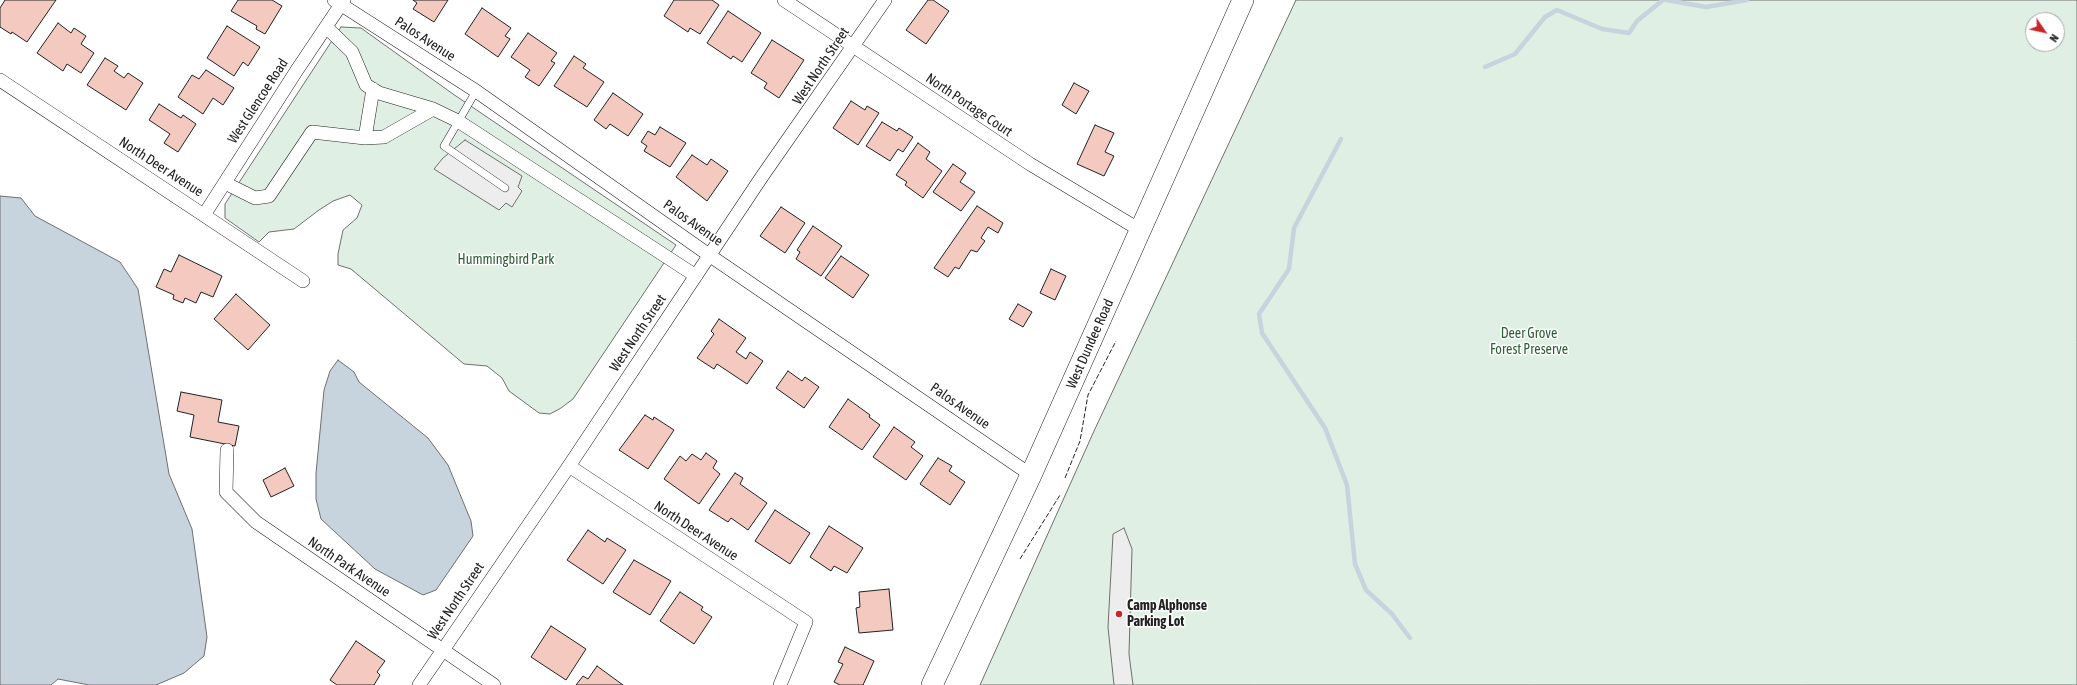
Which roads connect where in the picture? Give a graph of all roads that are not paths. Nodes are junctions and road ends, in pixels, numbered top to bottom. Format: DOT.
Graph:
graph roads {
  1 [pos="784,0"];
  2 [pos="885,0"];
  3 [pos="1243,0"];
  4 [pos="340,2"];
  5 [pos="326,27"];
  6 [pos="853,47"];
  7 [pos="0,80"];
  8 [pos="373,89"];
  9 [pos="476,91"];
  10 [pos="433,109"];
  11 [pos="458,121"];
  12 [pos="365,138"];
  13 [pos="225,183"];
  14 [pos="506,188"];
  15 [pos="204,215"];
  16 [pos="1140,230"];
  17 [pos="709,255"];
  18 [pos="696,276"];
  19 [pos="303,281"];
  20 [pos="227,450"];
  21 [pos="569,466"];
  22 [pos="1031,475"];
  23 [pos="442,650"];
  24 [pos="419,685"];
  25 [pos="494,685"];
  26 [pos="780,685"];
  27 [pos="932,685"];
  1 -- 6 [label="street, North Portage Court"];
  2 -- 6 [label="street, West North Street"];
  3 -- 16 [label="main road, West Dundee Road"];
  4 -- 5 [label="street, West Glencoe Road"];
  4 -- 9 [label="street, Palos Avenue"];
  5 -- 8 [label="street"];
  5 -- 13 [label="street, West Glencoe Road"];
  6 -- 16 [label="street, North Portage Court"];
  6 -- 17 [label="street, West North Street"];
  7 -- 15 [label="street, North Deer Avenue"];
  8 -- 10 [label="street"];
  8 -- 12 [label="street"];
  9 -- 11 [label="lane"];
  9 -- 17 [label="street, Palos Avenue"];
  10 -- 11 [label="street"];
  10 -- 12 [label="street"];
  11 -- 14 [label="lane"];
  11 -- 18 [label="street"];
  12 -- 13 [label="street"];
  13 -- 15 [label="street, West Glencoe Road"];
  15 -- 19 [label="street, North Deer Avenue"];
  16 -- 22 [label="main road, West Dundee Road"];
  17 -- 18 [label="street, West North Street"];
  17 -- 22 [label="street, Palos Avenue"];
  18 -- 21 [label="street, West North Street"];
  20 -- 23 [label="street, North Park Avenue"];
  21 -- 23 [label="street, West North Street"];
  21 -- 26 [label="street, North Deer Avenue"];
  22 -- 27 [label="main road, West Dundee Road"];
  23 -- 24 [label="street, West North Street"];
  23 -- 25 [label="street, North Park Avenue"];
}
